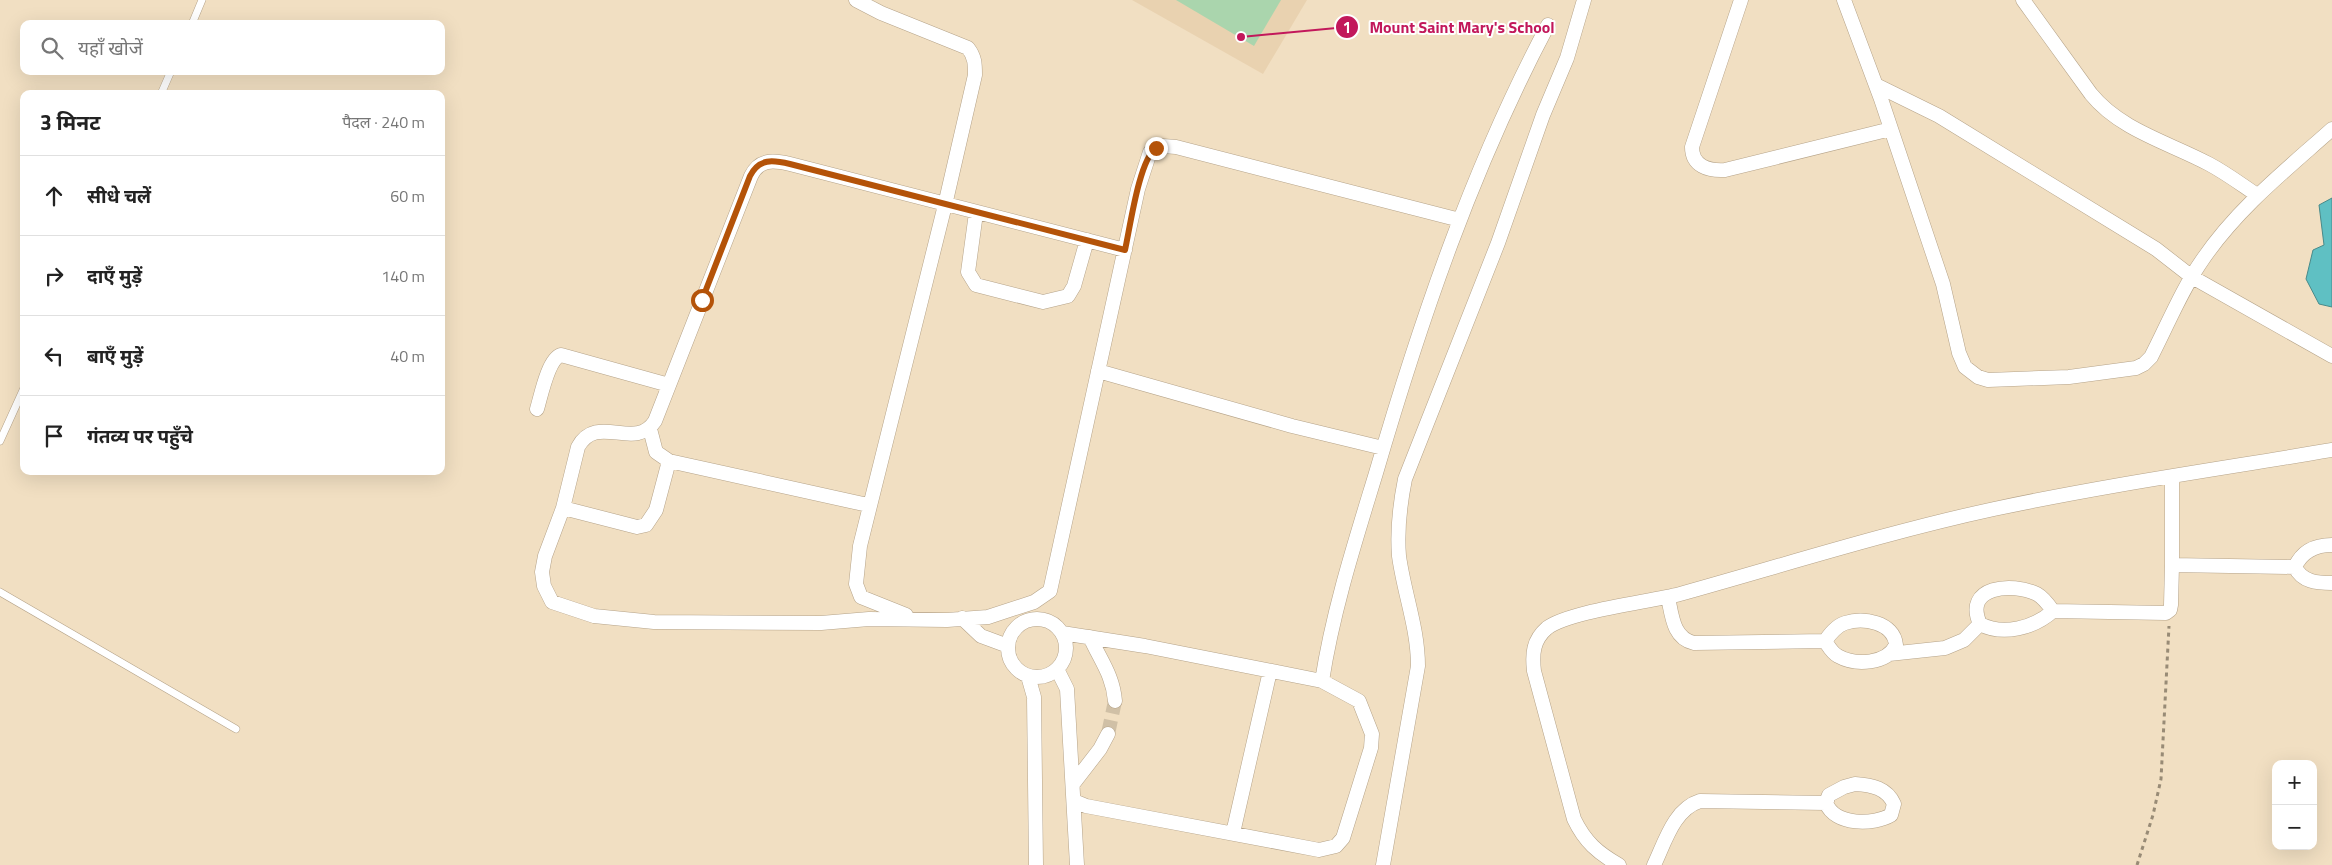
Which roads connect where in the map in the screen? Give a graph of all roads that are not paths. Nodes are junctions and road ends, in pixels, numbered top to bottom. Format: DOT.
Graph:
graph roads {
  1 [pos="202,0"];
  2 [pos="856,0"];
  3 [pos="1584,0"];
  4 [pos="1741,0"];
  5 [pos="1844,0"];
  6 [pos="2023,0"];
  7 [pos="194,20"];
  8 [pos="1548,25"];
  9 [pos="169,75"];
  10 [pos="1876,85"];
  11 [pos="163,90"];
  12 [pos="1891,129"];
  13 [pos="2332,129"];
  14 [pos="2258,195"];
  15 [pos="945,205"];
  16 [pos="976,213"];
  17 [pos="1460,220"];
  18 [pos="1087,240"];
  19 [pos="1125,250"];
  20 [pos="2192,277"];
  21 [pos="2332,356"];
  22 [pos="1098,371"];
  23 [pos="669,385"];
  24 [pos="20,397"];
  25 [pos="537,409"];
  26 [pos="650,429"];
  27 [pos="0,441"];
  28 [pos="1383,448"];
  29 [pos="2332,450"];
  30 [pos="669,461"];
  31 [pos="2172,477"];
  32 [pos="868,505"];
  33 [pos="563,508"];
  34 [pos="2332,545"];
  35 [pos="2172,565"];
  36 [pos="2295,567"];
  37 [pos="2332,584"];
  38 [pos="0,592"];
  39 [pos="1044,596"];
  40 [pos="1668,597"];
  41 [pos="1016,609"];
  42 [pos="2053,611"];
  43 [pos="914,618"];
  44 [pos="962,618"];
  45 [pos="1044,619"];
  46 [pos="1980,624"];
  47 [pos="1014,629"];
  48 [pos="1062,633"];
  49 [pos="1090,637"];
  50 [pos="1825,641"];
  51 [pos="1008,646"];
  52 [pos="1889,654"];
  53 [pos="1057,670"];
  54 [pos="1270,671"];
  55 [pos="1028,676"];
  56 [pos="1322,681"];
  57 [pos="1115,702"];
  58 [pos="236,729"];
  59 [pos="1108,734"];
  60 [pos="1073,784"];
  61 [pos="1074,801"];
  62 [pos="1826,803"];
  63 [pos="1234,833"];
  64 [pos="1036,865"];
  65 [pos="1078,865"];
  66 [pos="1383,865"];
  67 [pos="1619,865"];
  68 [pos="1654,865"];
  1 -- 7 [label="lane"];
  2 -- 15 [label="street"];
  3 -- 66 [label="street"];
  4 -- 12 [label="street"];
  5 -- 10 [label="street"];
  6 -- 14 [label="street"];
  8 -- 17 [label="street"];
  9 -- 11 [label="lane"];
  10 -- 12 [label="street"];
  10 -- 20 [label="street"];
  12 -- 20 [label="street"];
  13 -- 14 [label="street"];
  14 -- 20 [label="street"];
  15 -- 16 [label="street"];
  15 -- 23 [label="street"];
  15 -- 32 [label="street"];
  16 -- 18 [label="street"];
  16 -- 18 [label="street"];
  17 -- 19 [label="street"];
  17 -- 28 [label="street"];
  18 -- 19 [label="street"];
  19 -- 22 [label="street"];
  20 -- 21 [label="street"];
  22 -- 28 [label="street"];
  22 -- 39 [label="street"];
  23 -- 25 [label="street"];
  23 -- 26 [label="street"];
  24 -- 27 [label="lane"];
  26 -- 30 [label="street"];
  26 -- 33 [label="street"];
  28 -- 56 [label="street"];
  29 -- 31 [label="street"];
  30 -- 32 [label="street"];
  30 -- 33 [label="street"];
  31 -- 35 [label="street"];
  31 -- 40 [label="street"];
  32 -- 43 [label="street"];
  33 -- 43 [label="street"];
  34 -- 36 [label="street"];
  35 -- 36 [label="street"];
  35 -- 42 [label="street"];
  36 -- 37 [label="street"];
  38 -- 58 [label="lane"];
  39 -- 41 [label="street"];
  39 -- 45 [label="street"];
  40 -- 50 [label="street"];
  40 -- 67 [label="street"];
  41 -- 44 [label="street"];
  41 -- 47 [label="street"];
  42 -- 46 [label="street"];
  42 -- 46 [label="street"];
  43 -- 44 [label="street"];
  44 -- 51 [label="street"];
  45 -- 47 [label="street"];
  45 -- 48 [label="street"];
  46 -- 52 [label="street"];
  47 -- 51 [label="street"];
  48 -- 49 [label="street"];
  48 -- 53 [label="street"];
  49 -- 54 [label="street"];
  49 -- 57 [label="street"];
  50 -- 52 [label="street"];
  50 -- 52 [label="street"];
  51 -- 55 [label="street"];
  53 -- 55 [label="street"];
  53 -- 60 [label="street"];
  54 -- 56 [label="street"];
  54 -- 63 [label="street"];
  55 -- 64 [label="street"];
  56 -- 63 [label="street"];
  59 -- 60 [label="street"];
  60 -- 61 [label="street"];
  61 -- 63 [label="street"];
  61 -- 65 [label="street"];
  62 -- 68 [label="street"];
}
